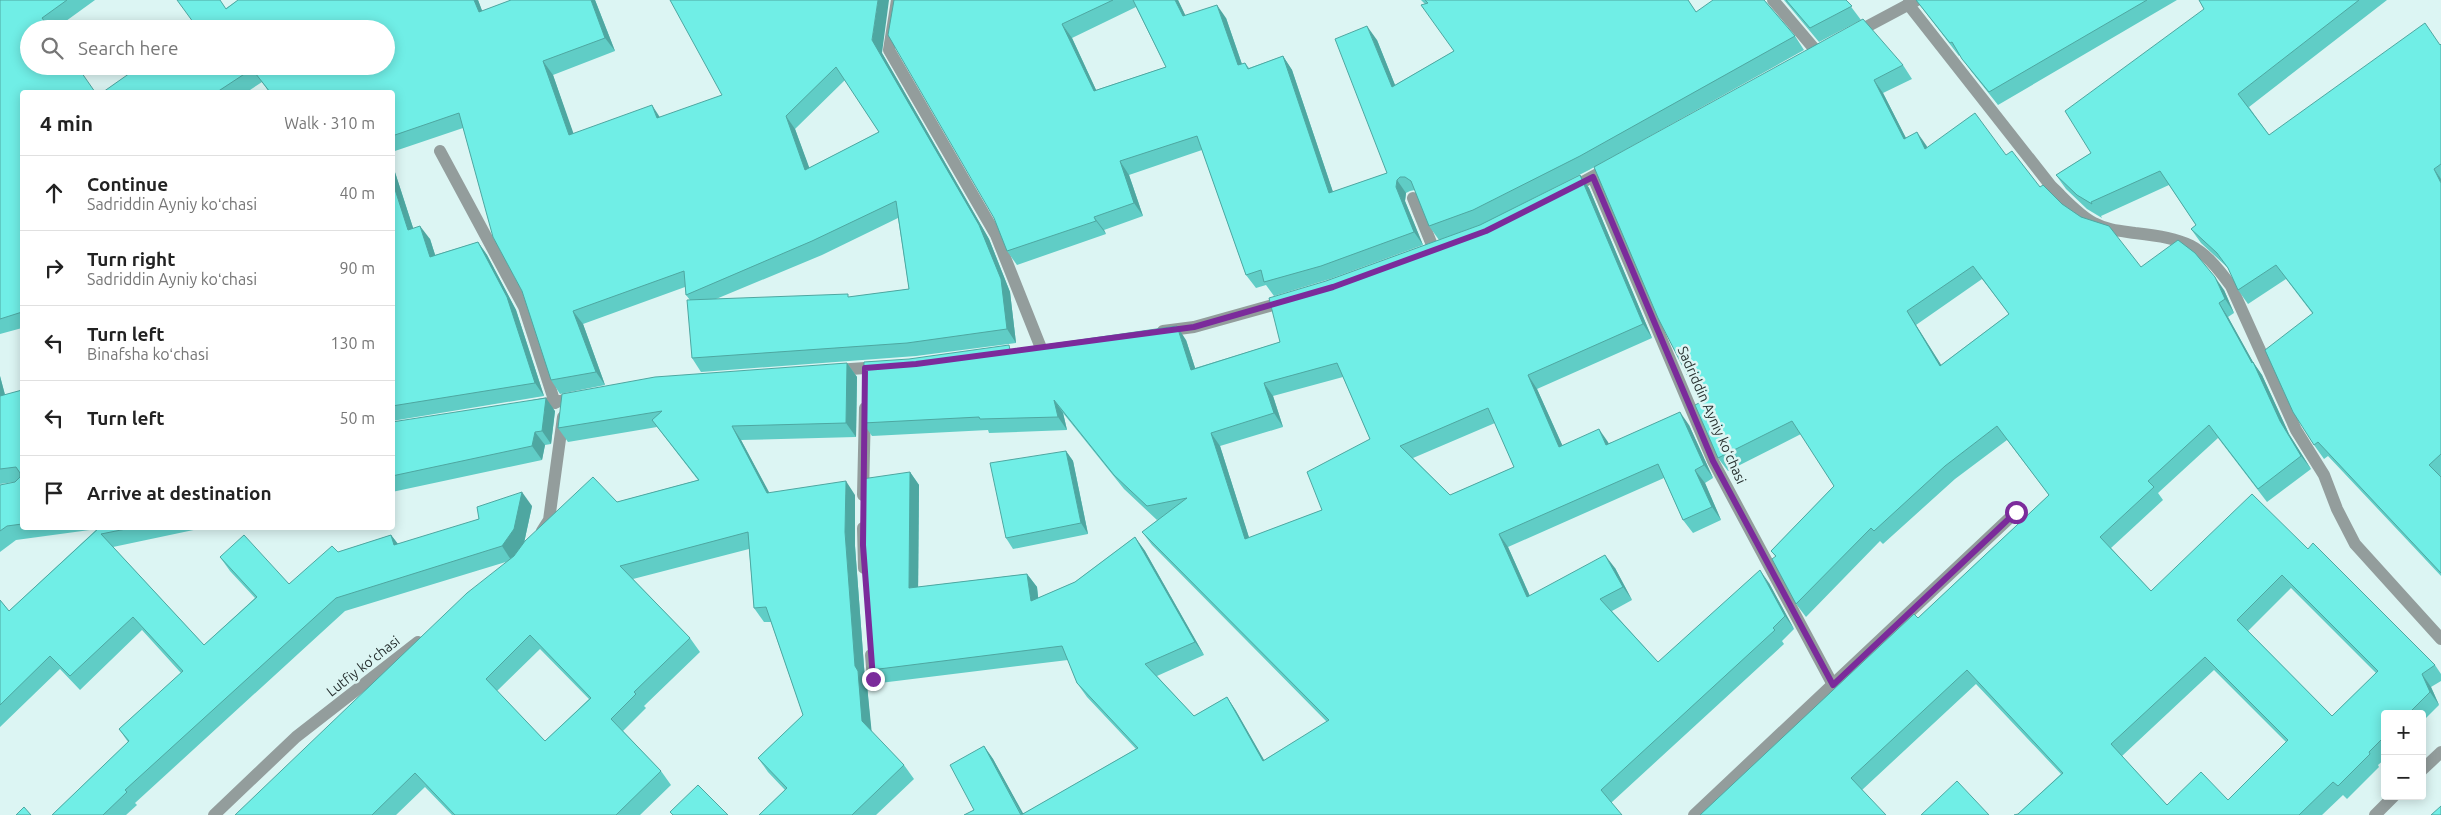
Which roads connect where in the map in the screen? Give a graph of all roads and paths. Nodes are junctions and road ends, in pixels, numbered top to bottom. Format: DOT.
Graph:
graph roads {
  1 [pos="897,0"];
  2 [pos="1773,0"];
  3 [pos="1912,2"];
  4 [pos="1842,39"];
  5 [pos="1817,53"];
  6 [pos="440,151"];
  7 [pos="1625,159"];
  8 [pos="1593,177"];
  9 [pos="1560,194"];
  10 [pos="1413,198"];
  11 [pos="1434,250"];
  12 [pos="1296,298"];
  13 [pos="1146,334"];
  14 [pos="1041,348"];
  15 [pos="891,366"];
  16 [pos="826,371"];
  17 [pos="593,395"];
  18 [pos="865,397"];
  19 [pos="560,402"];
  20 [pos="516,409"];
  21 [pos="2016,512"];
  22 [pos="534,542"];
  23 [pos="866,584"];
  24 [pos="427,635"];
  25 [pos="2441,639"];
  26 [pos="870,641"];
  27 [pos="873,679"];
  28 [pos="1833,685"];
  29 [pos="2441,752"];
  30 [pos="2426,766"];
  31 [pos="2390,800"];
  32 [pos="214,815"];
  33 [pos="1694,815"];
  34 [pos="2375,815"];
  1 -- 14 [label="street"];
  2 -- 5 [label="street"];
  3 -- 4 [label="street"];
  3 -- 25 [label="street"];
  6 -- 19 [label="street"];
  7 -- 8 [label="street"];
  8 -- 9 [label="street"];
  8 -- 28 [label="street, Sadriddin Ayniy koʻchasi"];
  10 -- 11 [label="street"];
  12 -- 13 [label="street"];
  15 -- 16 [label="street"];
  17 -- 19 [label="street"];
  18 -- 23 [label="street"];
  19 -- 20 [label="street"];
  19 -- 22 [label="street"];
  21 -- 28 [label="street"];
  24 -- 32 [label="street, Lutfiy koʻchasi"];
  26 -- 27 [label="street"];
  28 -- 33 [label="street"];
  29 -- 30 [label="street"];
  31 -- 34 [label="street"];
}
